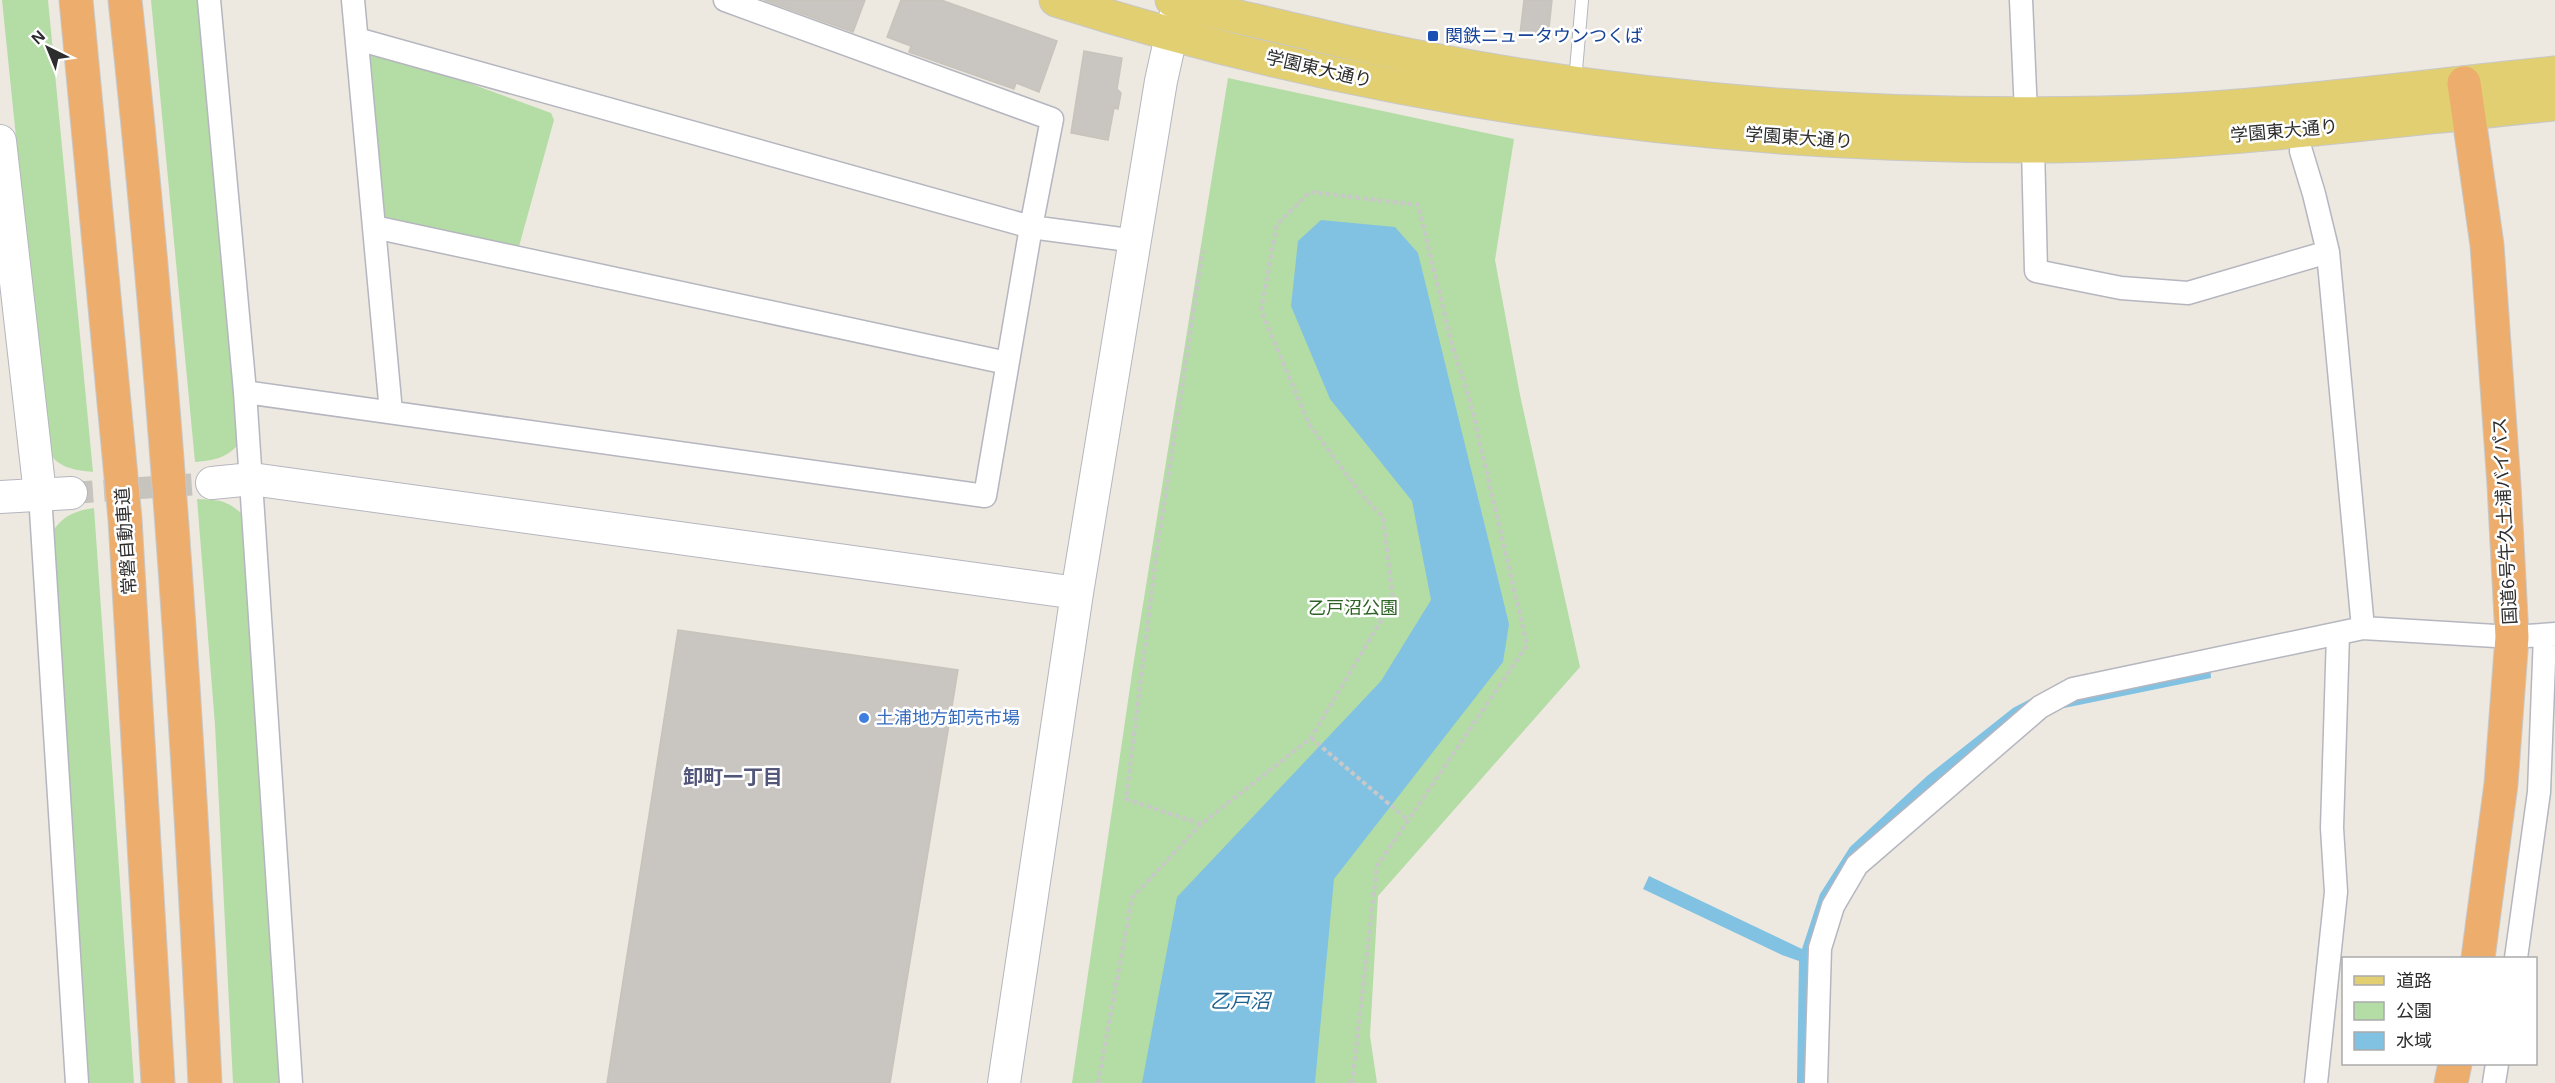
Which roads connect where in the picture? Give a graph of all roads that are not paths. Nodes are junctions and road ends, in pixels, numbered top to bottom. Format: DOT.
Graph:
graph roads {
  1 [pos="76,0"];
  2 [pos="124,0"];
  3 [pos="209,0"];
  4 [pos="353,0"];
  5 [pos="725,0"];
  6 [pos="1056,0"];
  7 [pos="1582,0"];
  8 [pos="2021,0"];
  9 [pos="1177,1"];
  10 [pos="1170,36"];
  11 [pos="357,39"];
  12 [pos="2555,73"];
  13 [pos="1575,83"];
  14 [pos="2467,98"];
  15 [pos="2555,104"];
  16 [pos="2026,113"];
  17 [pos="0,141"];
  18 [pos="2033,146"];
  19 [pos="2301,151"];
  20 [pos="374,227"];
  21 [pos="1030,227"];
  22 [pos="6,241"];
  23 [pos="1136,241"];
  24 [pos="2328,252"];
  25 [pos="1007,363"];
  26 [pos="245,392"];
  27 [pos="391,412"];
  28 [pos="252,479"];
  29 [pos="212,483"];
  30 [pos="71,493"];
  31 [pos="40,494"];
  32 [pos="0,497"];
  33 [pos="1077,593"];
  34 [pos="2363,628"];
  35 [pos="2337,634"];
  36 [pos="2550,634"];
  37 [pos="2511,638"];
  38 [pos="2478,957"];
  39 [pos="2516,957"];
  40 [pos="2455,1065"];
  41 [pos="2497,1065"];
  42 [pos="77,1083"];
  43 [pos="158,1083"];
  44 [pos="205,1083"];
  45 [pos="291,1083"];
  46 [pos="1004,1083"];
  47 [pos="1816,1083"];
  48 [pos="2316,1083"];
  49 [pos="2451,1083"];
  50 [pos="2494,1083"];
  1 -- 43 [label="highway, 常磐自動車道"];
  2 -- 44 [label="highway"];
  3 -- 26 [label="street"];
  4 -- 11 [label="street"];
  5 -- 21 [label="street"];
  6 -- 10 [label="main road, 学園東大通り"];
  7 -- 13 [label="lane"];
  8 -- 16 [label="street"];
  9 -- 10 [label="street"];
  9 -- 13 [label="main road, 学園東大通り"];
  10 -- 18 [label="main road, 学園東大通り"];
  10 -- 23 [label="street"];
  11 -- 20 [label="street"];
  11 -- 21 [label="street"];
  12 -- 14 [label="main road, 学園東大通り"];
  13 -- 16 [label="main road, 学園東大通り"];
  14 -- 15 [label="main road, 学園東大通り"];
  14 -- 16 [label="main road, 学園東大通り"];
  14 -- 18 [label="main road, 学園東大通り"];
  14 -- 37 [label="highway, 国道6号牛久土浦バイパス"];
  16 -- 18 [label="street"];
  17 -- 22 [label="street"];
  18 -- 24 [label="street"];
  19 -- 24 [label="street"];
  20 -- 25 [label="street"];
  20 -- 27 [label="street"];
  21 -- 23 [label="street"];
  21 -- 25 [label="street"];
  22 -- 31 [label="street"];
  23 -- 33 [label="street"];
  24 -- 34 [label="street"];
  25 -- 27 [label="street"];
  26 -- 27 [label="street"];
  26 -- 28 [label="street"];
  28 -- 29 [label="street"];
  28 -- 33 [label="street"];
  28 -- 45 [label="street"];
  30 -- 31 [label="street"];
  31 -- 32 [label="street"];
  31 -- 42 [label="street"];
  33 -- 46 [label="street"];
  34 -- 35 [label="street"];
  34 -- 37 [label="street"];
  35 -- 47 [label="street"];
  35 -- 48 [label="street"];
  36 -- 37 [label="street"];
  36 -- 39 [label="street"];
  37 -- 38 [label="highway, 国道6号牛久土浦バイパス"];
  40 -- 49 [label="highway"];
  41 -- 50 [label="street"];
}
